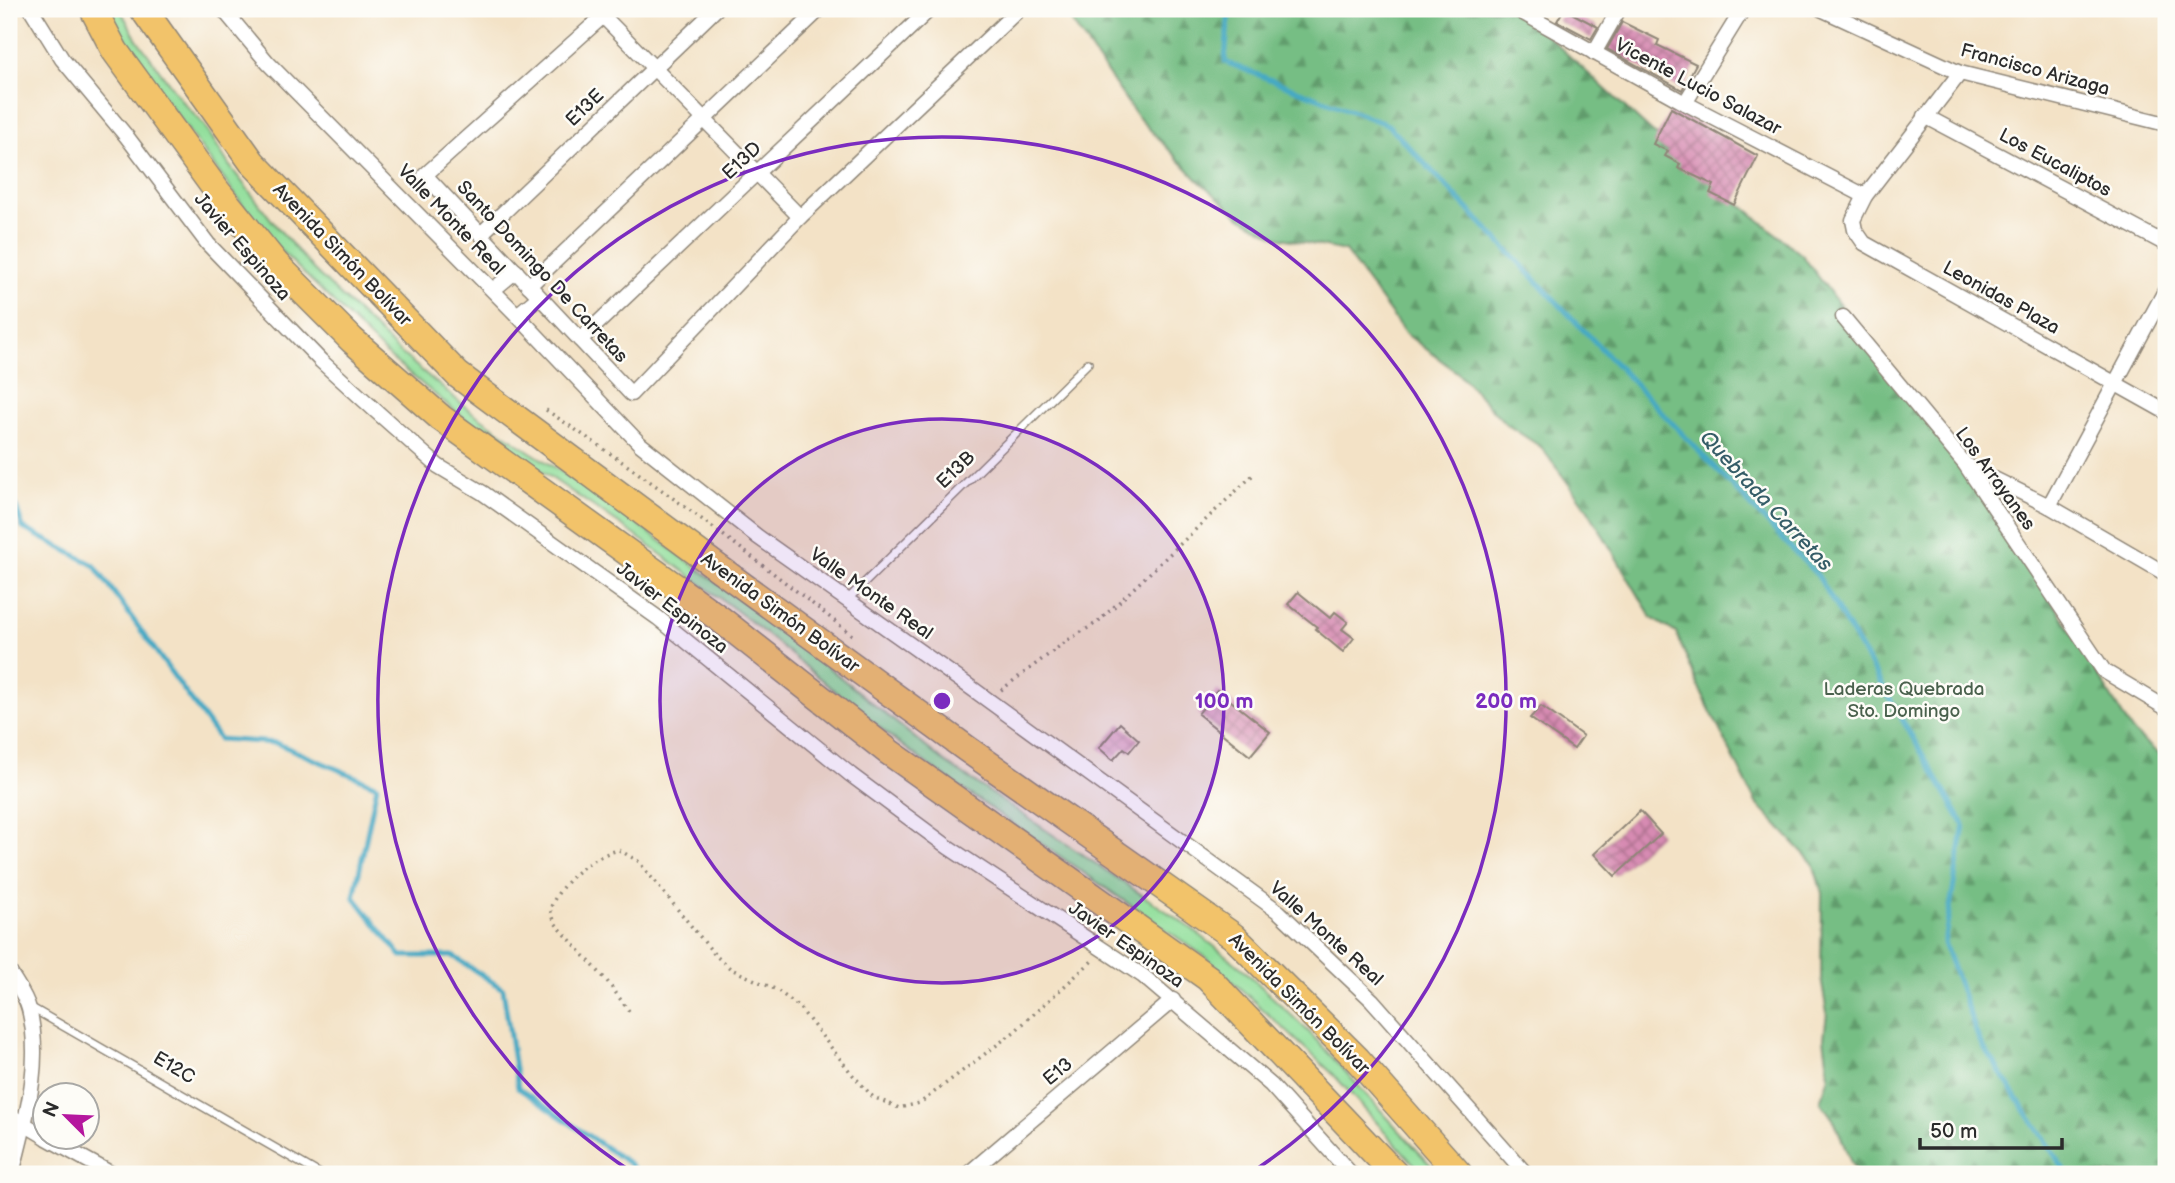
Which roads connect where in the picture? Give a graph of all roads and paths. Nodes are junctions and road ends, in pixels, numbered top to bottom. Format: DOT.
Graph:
graph roads {
  1 [pos="31,9"];
  2 [pos="93,9"];
  3 [pos="143,9"];
  4 [pos="223,9"];
  5 [pos="716,9"];
  6 [pos="820,9"];
  7 [pos="930,9"];
  8 [pos="1516,9"];
  9 [pos="1619,9"];
  10 [pos="1743,9"];
  11 [pos="1821,9"];
  12 [pos="1017,11"];
  13 [pos="607,13"];
  14 [pos="1594,53"];
  15 [pos="654,68"];
  16 [pos="1960,73"];
  17 [pos="1685,103"];
  18 [pos="1925,116"];
  19 [pos="704,120"];
  20 [pos="2166,124"];
  21 [pos="756,173"];
  22 [pos="1865,196"];
  23 [pos="800,218"];
  24 [pos="481,234"];
  25 [pos="2166,244"];
  26 [pos="516,271"];
  27 [pos="2166,289"];
  28 [pos="493,290"];
  29 [pos="534,291"];
  30 [pos="517,315"];
  31 [pos="1843,317"];
  32 [pos="580,340"];
  33 [pos="1088,363"];
  34 [pos="2114,384"];
  35 [pos="545,410"];
  36 [pos="2166,412"];
  37 [pos="1965,464"];
  38 [pos="1254,474"];
  39 [pos="2049,506"];
  40 [pos="2166,574"];
  41 [pos="847,600"];
  42 [pos="860,641"];
  43 [pos="990,702"];
  44 [pos="2166,708"];
  45 [pos="1104,950"];
  46 [pos="9,971"];
  47 [pos="9,994"];
  48 [pos="1173,1000"];
  49 [pos="29,1006"];
  50 [pos="629,1012"];
  51 [pos="9,1115"];
  52 [pos="24,1124"];
  53 [pos="32,1129"];
  54 [pos="73,1152"];
  55 [pos="12,1174"];
  56 [pos="112,1174"];
  57 [pos="320,1174"];
  58 [pos="968,1174"];
  59 [pos="1351,1174"];
  60 [pos="1395,1174"];
  61 [pos="1459,1174"];
  62 [pos="1526,1174"];
  1 -- 45 [label="street, Javier Espinoza"];
  2 -- 60 [label="highway"];
  3 -- 61 [label="highway, Avenida Simón Bolívar"];
  4 -- 28 [label="street, Valle Monte Real"];
  5 -- 15 [label="street, E13E"];
  6 -- 19 [label="street"];
  7 -- 21 [label="street, E13D"];
  8 -- 14 [label="street, Vicente Lucio Salazar"];
  9 -- 14 [label="street"];
  10 -- 17 [label="street"];
  11 -- 16 [label="street, Francisco Arizaga"];
  12 -- 23 [label="street"];
  13 -- 15 [label="street"];
  13 -- 24 [label="street, Santo Domingo De Carretas"];
  14 -- 17 [label="street, Vicente Lucio Salazar"];
  15 -- 19 [label="street"];
  15 -- 24 [label="street, E13E"];
  16 -- 18 [label="street"];
  16 -- 20 [label="street, Francisco Arizaga"];
  17 -- 22 [label="street, Vicente Lucio Salazar"];
  18 -- 22 [label="street"];
  18 -- 25 [label="street, Los Eucaliptos"];
  19 -- 21 [label="street"];
  19 -- 29 [label="street"];
  21 -- 23 [label="street"];
  21 -- 32 [label="street, E13D"];
  22 -- 34 [label="street, Leonidas Plaza"];
  23 -- 32 [label="street, Santo Domingo De Carretas"];
  24 -- 26 [label="street, Santo Domingo De Carretas"];
  26 -- 28 [label="street"];
  26 -- 29 [label="street, Santo Domingo De Carretas"];
  27 -- 34 [label="street"];
  28 -- 30 [label="street, Valle Monte Real"];
  29 -- 30 [label="street"];
  29 -- 32 [label="street, Santo Domingo De Carretas"];
  30 -- 41 [label="street, Valle Monte Real"];
  31 -- 37 [label="street, Los Arrayanes"];
  33 -- 41 [label="lane, E13B"];
  34 -- 36 [label="street, Leonidas Plaza"];
  34 -- 39 [label="street"];
  35 -- 42 [label="path"];
  37 -- 39 [label="street"];
  37 -- 44 [label="street, Los Arrayanes"];
  38 -- 43 [label="path"];
  39 -- 40 [label="street"];
  41 -- 43 [label="street, Valle Monte Real"];
  43 -- 62 [label="street, Valle Monte Real"];
  45 -- 48 [label="street, Javier Espinoza"];
  45 -- 50 [label="path"];
  46 -- 49 [label="street"];
  47 -- 49 [label="street, E12C"];
  48 -- 58 [label="street, E13"];
  48 -- 59 [label="street, Javier Espinoza"];
  49 -- 52 [label="street"];
  49 -- 57 [label="lane, E12C"];
  51 -- 52 [label="street"];
  52 -- 53 [label="street"];
  52 -- 55 [label="street"];
  54 -- 56 [label="street"];
}
